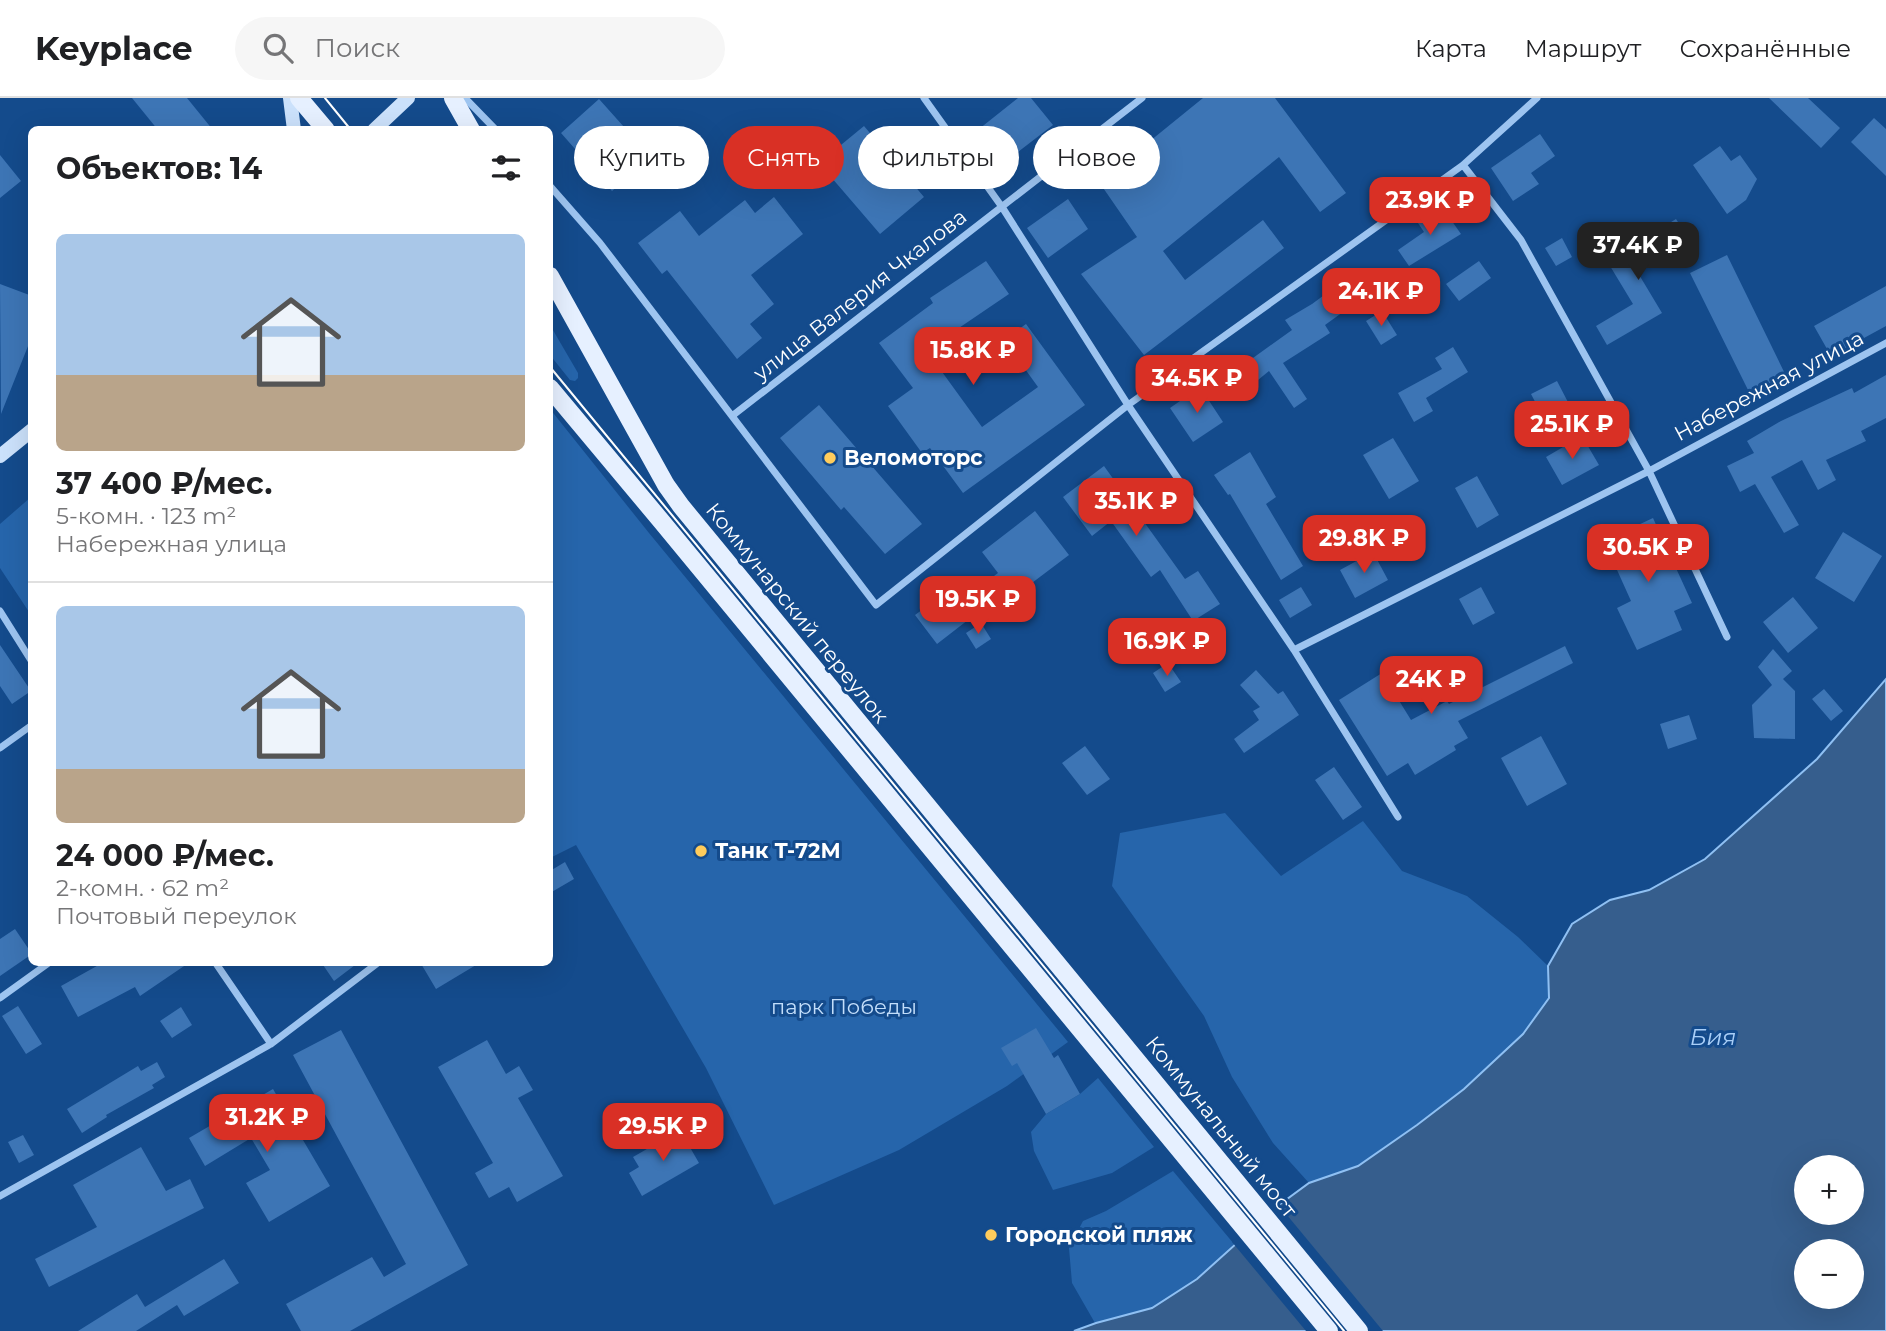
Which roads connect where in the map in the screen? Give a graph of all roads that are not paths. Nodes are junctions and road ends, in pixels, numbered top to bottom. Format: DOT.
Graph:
graph roads {
  1 [pos="290,98"];
  2 [pos="299,98"];
  3 [pos="408,98"];
  4 [pos="453,98"];
  5 [pos="465,98"];
  6 [pos="924,98"];
  7 [pos="1142,98"];
  8 [pos="1537,98"];
  9 [pos="294,126"];
  10 [pos="323,126"];
  11 [pos="378,126"];
  12 [pos="469,126"];
  13 [pos="492,126"];
  14 [pos="1463,165"];
  15 [pos="553,189"];
  16 [pos="1002,207"];
  17 [pos="553,281"];
  18 [pos="1886,343"];
  19 [pos="553,392"];
  20 [pos="1128,405"];
  21 [pos="732,416"];
  22 [pos="28,433"];
  23 [pos="0,456"];
  24 [pos="1649,471"];
  25 [pos="0,611"];
  26 [pos="1727,637"];
  27 [pos="1294,650"];
  28 [pos="28,656"];
  29 [pos="28,728"];
  30 [pos="0,747"];
  31 [pos="1398,817"];
  32 [pos="1048,952"];
  33 [pos="44,966"];
  34 [pos="218,966"];
  35 [pos="374,966"];
  36 [pos="0,998"];
  37 [pos="271,1044"];
  38 [pos="0,1196"];
  39 [pos="1329,1331"];
  40 [pos="1359,1331"];
  1 -- 9 [label="street"];
  2 -- 10 [label="main road"];
  3 -- 11 [label="street"];
  4 -- 12 [label="main road"];
  5 -- 13 [label="street"];
  6 -- 16 [label="street"];
  7 -- 16 [label="street, улица Валерия Чкалова"];
  8 -- 14 [label="street"];
  14 -- 20 [label="street"];
  14 -- 24 [label="street"];
  15 -- 21 [label="street"];
  16 -- 20 [label="street"];
  16 -- 21 [label="street, улица Валерия Чкалова"];
  17 -- 32 [label="main road, Коммунарский переулок"];
  18 -- 24 [label="street, Набережная улица"];
  19 -- 39 [label="main road"];
  20 -- 21 [label="street"];
  20 -- 27 [label="street"];
  22 -- 23 [label="street"];
  24 -- 26 [label="street"];
  24 -- 27 [label="street, Набережная улица"];
  25 -- 28 [label="street"];
  27 -- 31 [label="street"];
  29 -- 30 [label="street"];
  32 -- 40 [label="main road, Коммунальный мост"];
  33 -- 36 [label="street"];
  34 -- 37 [label="street"];
  35 -- 37 [label="street"];
  37 -- 38 [label="street"];
}
